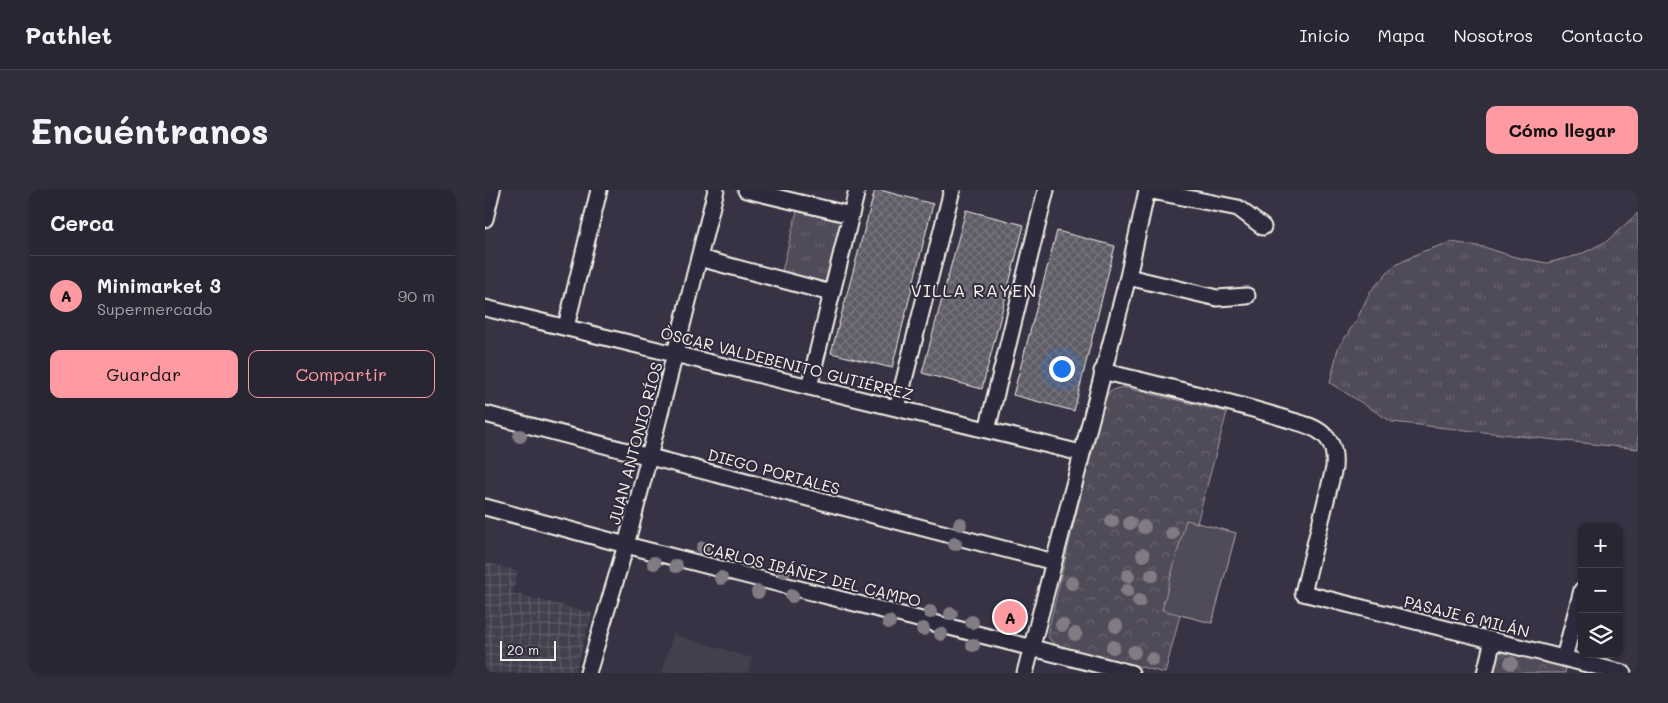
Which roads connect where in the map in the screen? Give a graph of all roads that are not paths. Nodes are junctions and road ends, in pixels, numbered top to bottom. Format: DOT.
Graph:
graph roads {
  1 [pos="492,190"];
  2 [pos="599,190"];
  3 [pos="716,190"];
  4 [pos="746,190"];
  5 [pos="857,190"];
  6 [pos="952,190"];
  7 [pos="1046,190"];
  8 [pos="1147,190"];
  9 [pos="851,215"];
  10 [pos="485,220"];
  11 [pos="1263,227"];
  12 [pos="699,258"];
  13 [pos="1128,276"];
  14 [pos="831,293"];
  15 [pos="1247,296"];
  16 [pos="485,308"];
  17 [pos="566,327"];
  18 [pos="676,354"];
  19 [pos="1103,371"];
  20 [pos="809,387"];
  21 [pos="897,408"];
  22 [pos="485,414"];
  23 [pos="987,430"];
  24 [pos="1081,454"];
  25 [pos="649,457"];
  26 [pos="485,507"];
  27 [pos="626,544"];
  28 [pos="1054,562"];
  29 [pos="1578,605"];
  30 [pos="1493,640"];
  31 [pos="1033,648"];
  32 [pos="1564,658"];
  33 [pos="588,673"];
  34 [pos="1025,673"];
  35 [pos="1131,673"];
  36 [pos="1485,673"];
  37 [pos="1623,673"];
  1 -- 10 [label="street"];
  2 -- 17 [label="street"];
  3 -- 12 [label="street, JUAN ANTONIO RÍOS"];
  4 -- 9 [label="street"];
  5 -- 9 [label="street"];
  6 -- 21 [label="street"];
  7 -- 23 [label="street"];
  8 -- 11 [label="street"];
  8 -- 13 [label="street"];
  9 -- 14 [label="street"];
  12 -- 14 [label="street"];
  12 -- 18 [label="street, JUAN ANTONIO RÍOS"];
  13 -- 15 [label="street"];
  13 -- 19 [label="street"];
  14 -- 20 [label="street"];
  16 -- 17 [label="street, ÒSCAR VALDEBENITO GUTIÉRREZ"];
  17 -- 18 [label="street, ÒSCAR VALDEBENITO GUTIÉRREZ"];
  18 -- 20 [label="street, ÒSCAR VALDEBENITO GUTIÉRREZ"];
  18 -- 25 [label="street, JUAN ANTONIO RÍOS"];
  19 -- 24 [label="street"];
  19 -- 30 [label="street, PASAJE 6 MILÁN"];
  20 -- 21 [label="street, ÒSCAR VALDEBENITO GUTIÉRREZ"];
  21 -- 23 [label="street, ÒSCAR VALDEBENITO GUTIÉRREZ"];
  22 -- 25 [label="street, DIEGO PORTALES"];
  23 -- 24 [label="street, ÒSCAR VALDEBENITO GUTIÉRREZ"];
  24 -- 28 [label="street"];
  25 -- 27 [label="street, JUAN ANTONIO RÍOS"];
  25 -- 28 [label="street, DIEGO PORTALES"];
  26 -- 27 [label="street, CARLOS IBÁÑEZ DEL CAMPO"];
  27 -- 31 [label="street, CARLOS IBÁÑEZ DEL CAMPO"];
  27 -- 33 [label="street, JUAN ANTONIO RÍOS"];
  28 -- 31 [label="street"];
  29 -- 32 [label="street"];
  30 -- 32 [label="street, PASAJE 6 MILÁN"];
  30 -- 36 [label="street"];
  31 -- 34 [label="street"];
  31 -- 35 [label="street, CARLOS IBÁÑEZ DEL CAMPO"];
  32 -- 37 [label="street, PASAJE 6 MILÁN"];
}
